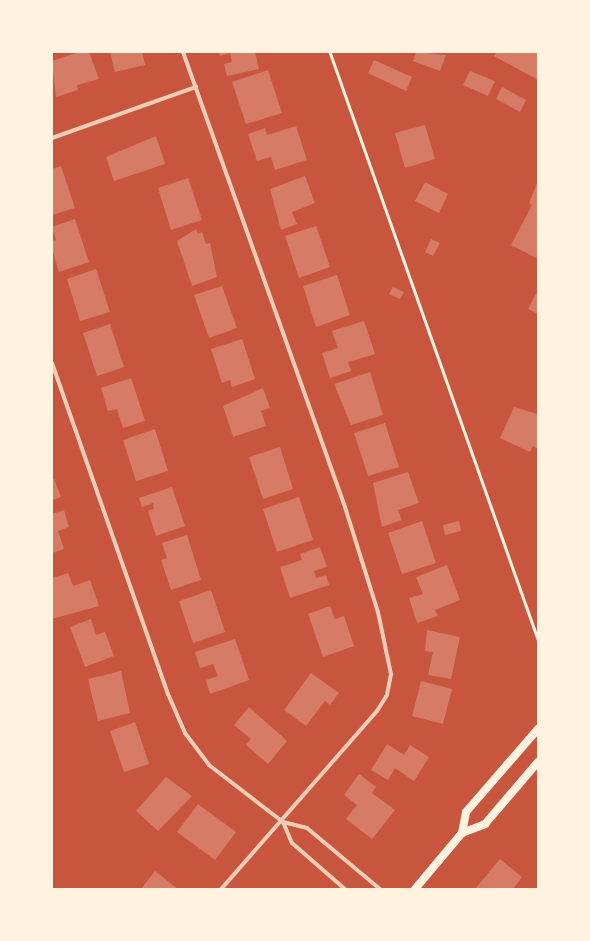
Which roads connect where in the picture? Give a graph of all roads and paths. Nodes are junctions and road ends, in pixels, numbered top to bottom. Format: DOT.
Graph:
graph roads {
  1 [pos="183,52"];
  2 [pos="330,52"];
  3 [pos="196,87"];
  4 [pos="52,138"];
  5 [pos="52,363"];
  6 [pos="538,639"];
  7 [pos="538,729"];
  8 [pos="538,762"];
  9 [pos="283,822"];
  10 [pos="462,833"];
  11 [pos="221,889"];
  12 [pos="345,889"];
  13 [pos="380,889"];
  14 [pos="415,889"];
  1 -- 3 [label="street"];
  2 -- 6 [label="path"];
  3 -- 4 [label="street"];
  3 -- 9 [label="street"];
  5 -- 9 [label="street"];
  7 -- 10 [label="main road"];
  8 -- 10 [label="main road"];
  9 -- 11 [label="street"];
  9 -- 12 [label="street"];
  9 -- 13 [label="street"];
  10 -- 14 [label="main road"];
}
